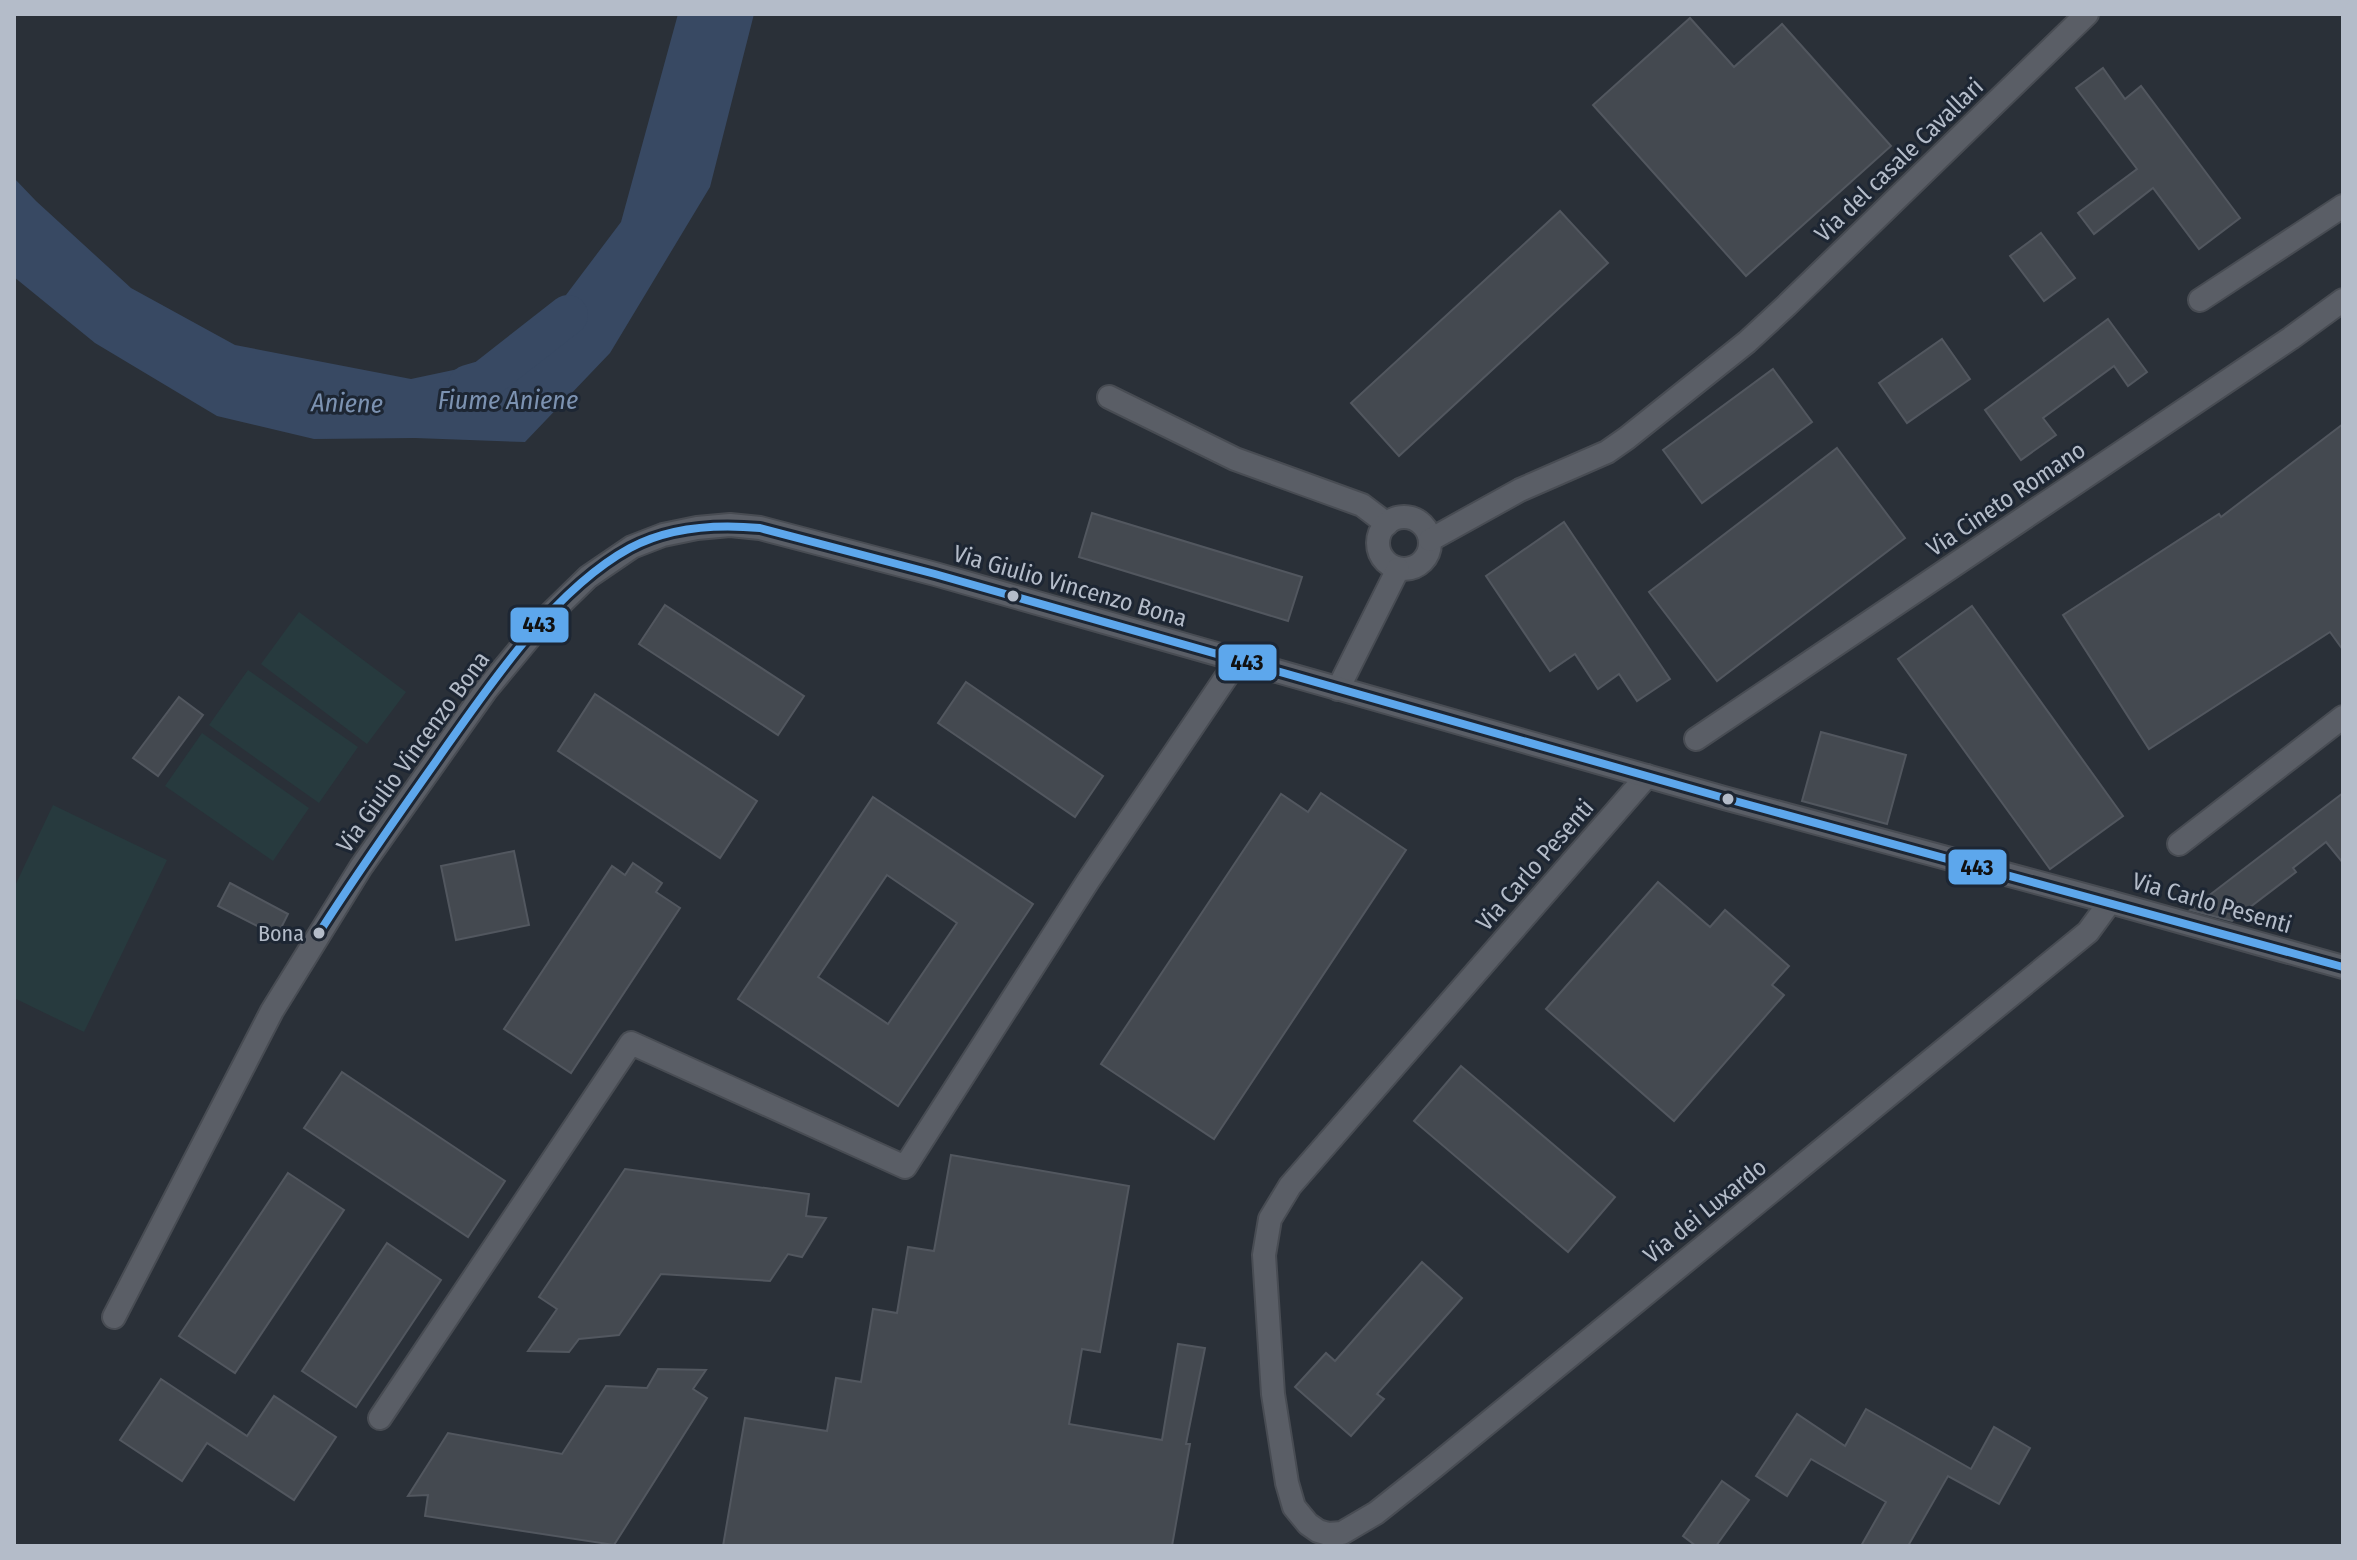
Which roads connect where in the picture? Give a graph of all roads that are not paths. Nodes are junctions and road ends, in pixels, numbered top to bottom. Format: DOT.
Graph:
graph roads {
  1 [pos="2087,14"];
  2 [pos="2343,206"];
  3 [pos="2200,300"];
  4 [pos="2343,300"];
  5 [pos="1109,397"];
  6 [pos="1387,524"];
  7 [pos="1430,540"];
  8 [pos="1398,569"];
  9 [pos="1237,661"];
  10 [pos="1338,689"];
  11 [pos="2343,717"];
  12 [pos="1696,739"];
  13 [pos="1647,776"];
  14 [pos="2179,844"];
  15 [pos="2110,902"];
  16 [pos="2343,967"];
  17 [pos="114,1317"];
  18 [pos="380,1418"];
  19 [pos="1318,1531"];
  1 -- 7 [label="street, Via del casale Cavallari"];
  2 -- 3 [label="street"];
  4 -- 12 [label="street, Via Cineto Romano"];
  5 -- 6 [label="street"];
  6 -- 7 [label="street"];
  6 -- 8 [label="street"];
  7 -- 8 [label="street"];
  8 -- 10 [label="street"];
  9 -- 10 [label="street, Via Giulio Vincenzo Bona"];
  9 -- 17 [label="street, Via Giulio Vincenzo Bona"];
  9 -- 18 [label="street"];
  10 -- 13 [label="street, Via Giulio Vincenzo Bona"];
  11 -- 14 [label="street"];
  13 -- 15 [label="street, Via Carlo Pesenti"];
  13 -- 19 [label="street, Via Carlo Pesenti"];
  15 -- 16 [label="street, Via Carlo Pesenti"];
  15 -- 19 [label="street, Via dei Luxardo"];
}
